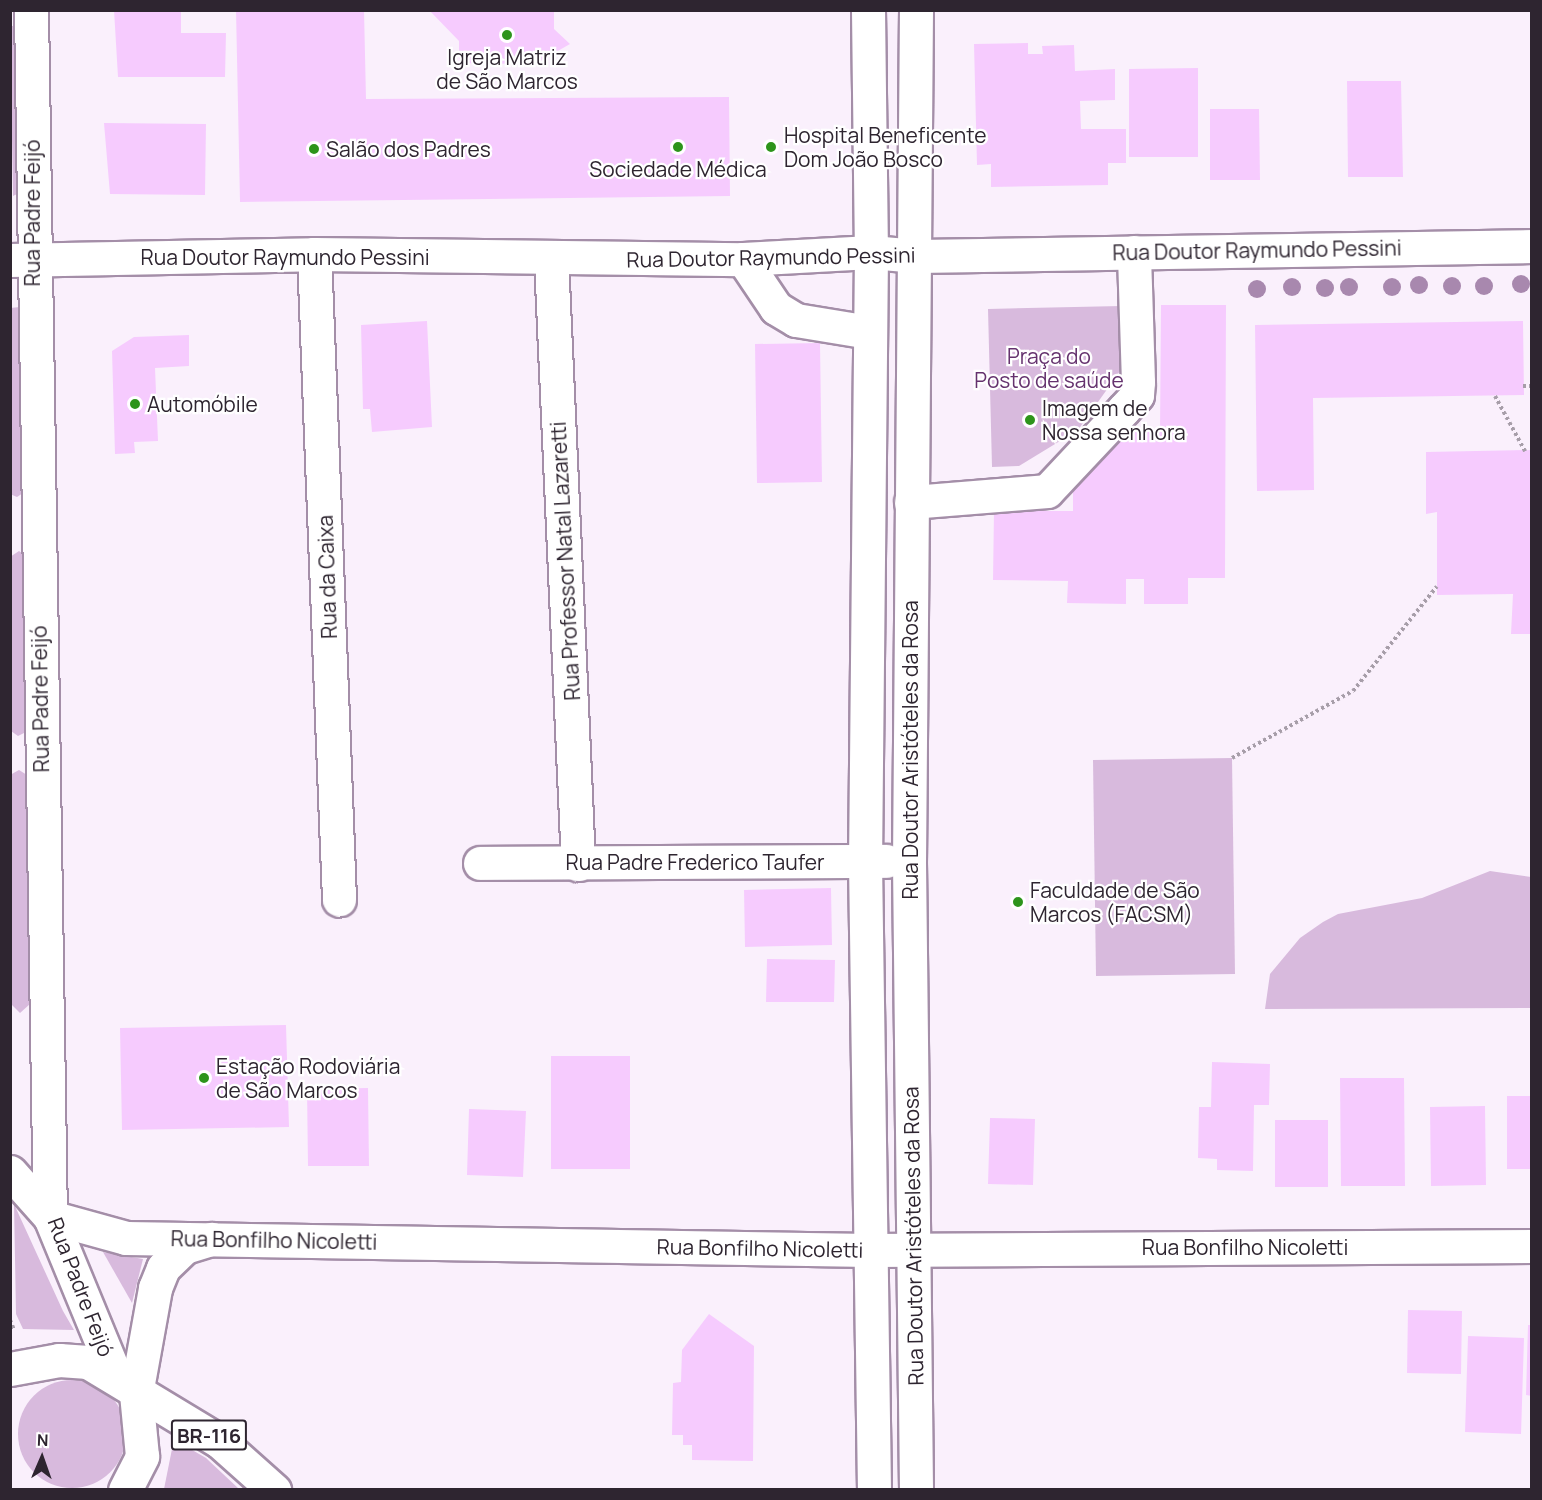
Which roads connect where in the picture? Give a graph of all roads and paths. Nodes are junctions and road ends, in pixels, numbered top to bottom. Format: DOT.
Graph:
graph roads {
  1 [pos="31,10"];
  2 [pos="868,10"];
  3 [pos="916,10"];
  4 [pos="1532,246"];
  5 [pos="871,252"];
  6 [pos="1134,252"];
  7 [pos="314,254"];
  8 [pos="917,256"];
  9 [pos="551,259"];
  10 [pos="743,259"];
  11 [pos="21,260"];
  12 [pos="1532,324"];
  13 [pos="869,332"];
  14 [pos="1532,352"];
  15 [pos="1523,386"];
  16 [pos="1532,386"];
  17 [pos="1495,396"];
  18 [pos="1525,451"];
  19 [pos="910,502"];
  20 [pos="1437,586"];
  21 [pos="1232,758"];
  22 [pos="866,861"];
  23 [pos="909,862"];
  24 [pos="480,863"];
  25 [pos="578,864"];
  26 [pos="339,900"];
  27 [pos="10,1172"];
  28 [pos="50,1217"];
  29 [pos="212,1239"];
  30 [pos="1532,1245"];
  31 [pos="912,1249"];
  32 [pos="870,1250"];
  33 [pos="10,1369"];
  34 [pos="126,1384"];
  35 [pos="125,1490"];
  36 [pos="274,1490"];
  37 [pos="874,1490"];
  38 [pos="916,1490"];
  1 -- 11 [label="street, Rua Padre Feijó"];
  2 -- 5 [label="street, Rua Doutor Aristóteles da Rosa"];
  3 -- 8 [label="street, Rua Doutor Aristóteles da Rosa"];
  4 -- 6 [label="street, Rua Doutor Raymundo Pessini"];
  5 -- 8 [label="street, Rua Doutor Raymundo Pessini"];
  5 -- 10 [label="street, Rua Doutor Raymundo Pessini"];
  5 -- 13 [label="street, Rua Doutor Aristóteles da Rosa"];
  6 -- 8 [label="street, Rua Doutor Raymundo Pessini"];
  6 -- 19 [label="street"];
  7 -- 9 [label="street, Rua Doutor Raymundo Pessini"];
  7 -- 11 [label="street, Rua Doutor Raymundo Pessini"];
  7 -- 26 [label="street, Rua da Caixa"];
  8 -- 19 [label="street, Rua Doutor Aristóteles da Rosa"];
  9 -- 10 [label="street, Rua Doutor Raymundo Pessini"];
  9 -- 25 [label="street, Rua Professor Natal Lazaretti"];
  10 -- 13 [label="street"];
  11 -- 28 [label="street, Rua Padre Feijó"];
  12 -- 14 [label="path"];
  13 -- 22 [label="street, Rua Doutor Aristóteles da Rosa"];
  15 -- 16 [label="path"];
  17 -- 18 [label="path"];
  19 -- 23 [label="street, Rua Doutor Aristóteles da Rosa"];
  20 -- 21 [label="path"];
  22 -- 23 [label="street, Rua Padre Frederico Taufer"];
  22 -- 25 [label="street, Rua Padre Frederico Taufer"];
  22 -- 32 [label="street, Rua Doutor Aristóteles da Rosa"];
  23 -- 31 [label="street, Rua Doutor Aristóteles da Rosa"];
  24 -- 25 [label="street, Rua Padre Frederico Taufer"];
  27 -- 28 [label="street"];
  28 -- 29 [label="street, Rua Bonfilho Nicoletti"];
  28 -- 34 [label="street, Rua Padre Feijó"];
  29 -- 32 [label="street, Rua Bonfilho Nicoletti"];
  29 -- 34 [label="street"];
  30 -- 31 [label="street, Rua Bonfilho Nicoletti"];
  31 -- 32 [label="street, Rua Bonfilho Nicoletti"];
  31 -- 38 [label="street, Rua Doutor Aristóteles da Rosa"];
  32 -- 37 [label="street, Rua Doutor Aristóteles da Rosa"];
  33 -- 34 [label="street, BR-116"];
  34 -- 35 [label="street"];
  34 -- 36 [label="street, BR-116"];
}
